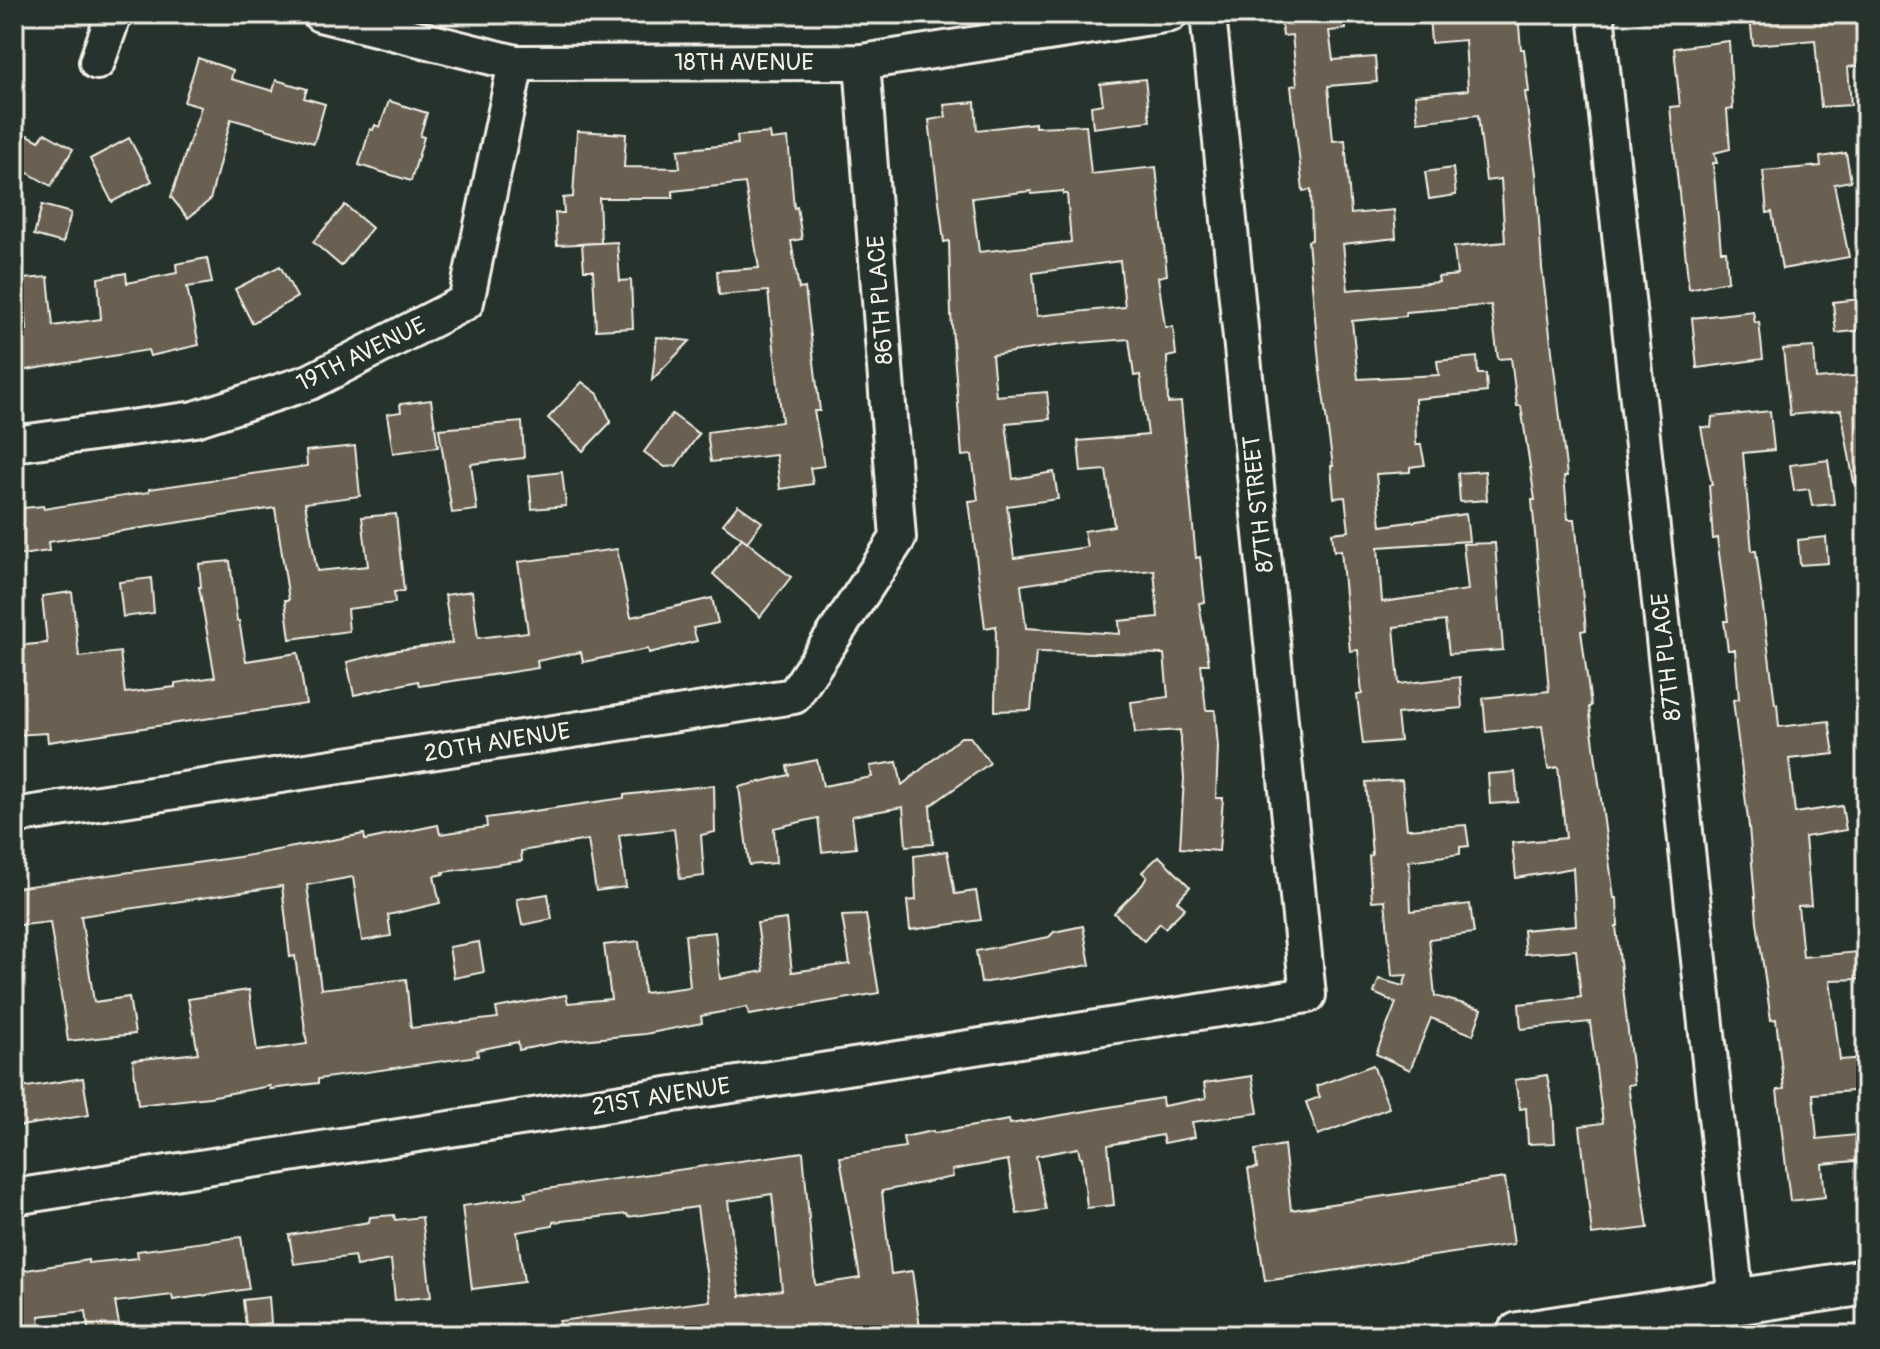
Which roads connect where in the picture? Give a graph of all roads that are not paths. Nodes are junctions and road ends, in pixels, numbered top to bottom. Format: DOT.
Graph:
graph roads {
  1 [pos="114,14"];
  2 [pos="320,14"];
  3 [pos="1170,14"];
  4 [pos="1208,14"];
  5 [pos="1596,14"];
  6 [pos="97,62"];
  7 [pos="862,62"];
  8 [pos="516,63"];
  9 [pos="14,444"];
  10 [pos="898,538"];
  11 [pos="14,816"];
  12 [pos="1308,995"];
  13 [pos="14,1197"];
  14 [pos="1866,1282"];
  15 [pos="1736,1300"];
  16 [pos="1519,1335"];
  1 -- 6 [label="street"];
  2 -- 8 [label="street, 18TH AVENUE"];
  3 -- 7 [label="street, 18TH AVENUE"];
  4 -- 12 [label="street, 87TH STREET"];
  5 -- 15 [label="street, 87TH PLACE"];
  7 -- 8 [label="street, 18TH AVENUE"];
  7 -- 10 [label="street, 86TH PLACE"];
  8 -- 9 [label="street, 19TH AVENUE"];
  10 -- 11 [label="street, 20TH AVENUE"];
  12 -- 13 [label="street, 21ST AVENUE"];
  14 -- 15 [label="street"];
  15 -- 16 [label="street"];
}
